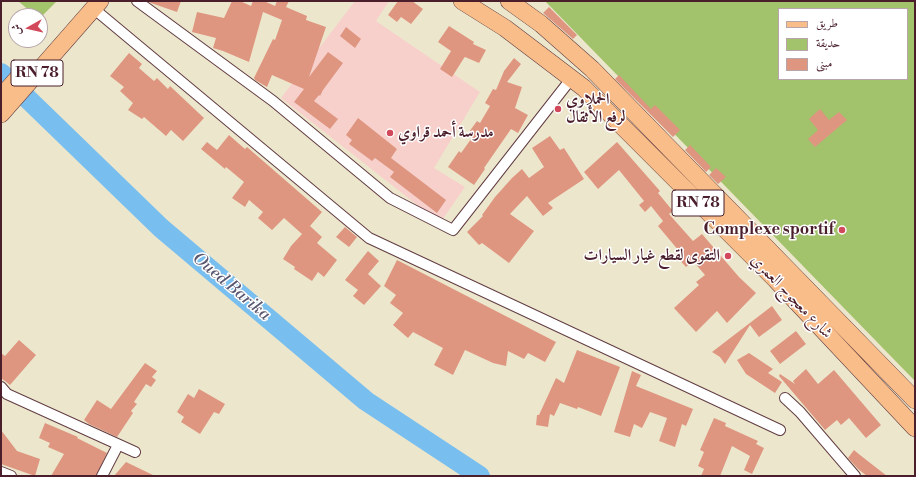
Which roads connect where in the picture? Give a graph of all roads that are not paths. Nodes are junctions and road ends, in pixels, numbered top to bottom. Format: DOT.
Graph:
graph roads {
  1 [pos="137,1"];
  2 [pos="462,1"];
  3 [pos="509,1"];
  4 [pos="93,3"];
  5 [pos="69,28"];
  6 [pos="572,79"];
  7 [pos="1,97"];
  8 [pos="1,114"];
  9 [pos="1,387"];
  10 [pos="785,398"];
  11 [pos="915,400"];
  12 [pos="915,428"];
  13 [pos="780,430"];
  14 [pos="118,445"];
  15 [pos="135,452"];
  16 [pos="1,472"];
  17 [pos="12,476"];
  18 [pos="102,476"];
  19 [pos="855,476"];
  1 -- 6 [label="street"];
  2 -- 6 [label="main road, شارع معجوج العمري / RN 78"];
  3 -- 11 [label="main road, شارع معجوج العمري / RN 78"];
  4 -- 5 [label="main road, RN 78"];
  4 -- 13 [label="street"];
  5 -- 7 [label="main road"];
  5 -- 8 [label="main road, RN 78"];
  6 -- 12 [label="main road, شارع معجوج العمري / RN 78"];
  9 -- 14 [label="street"];
  10 -- 19 [label="street"];
  14 -- 15 [label="street"];
  14 -- 18 [label="street"];
  16 -- 17 [label="street"];
}
